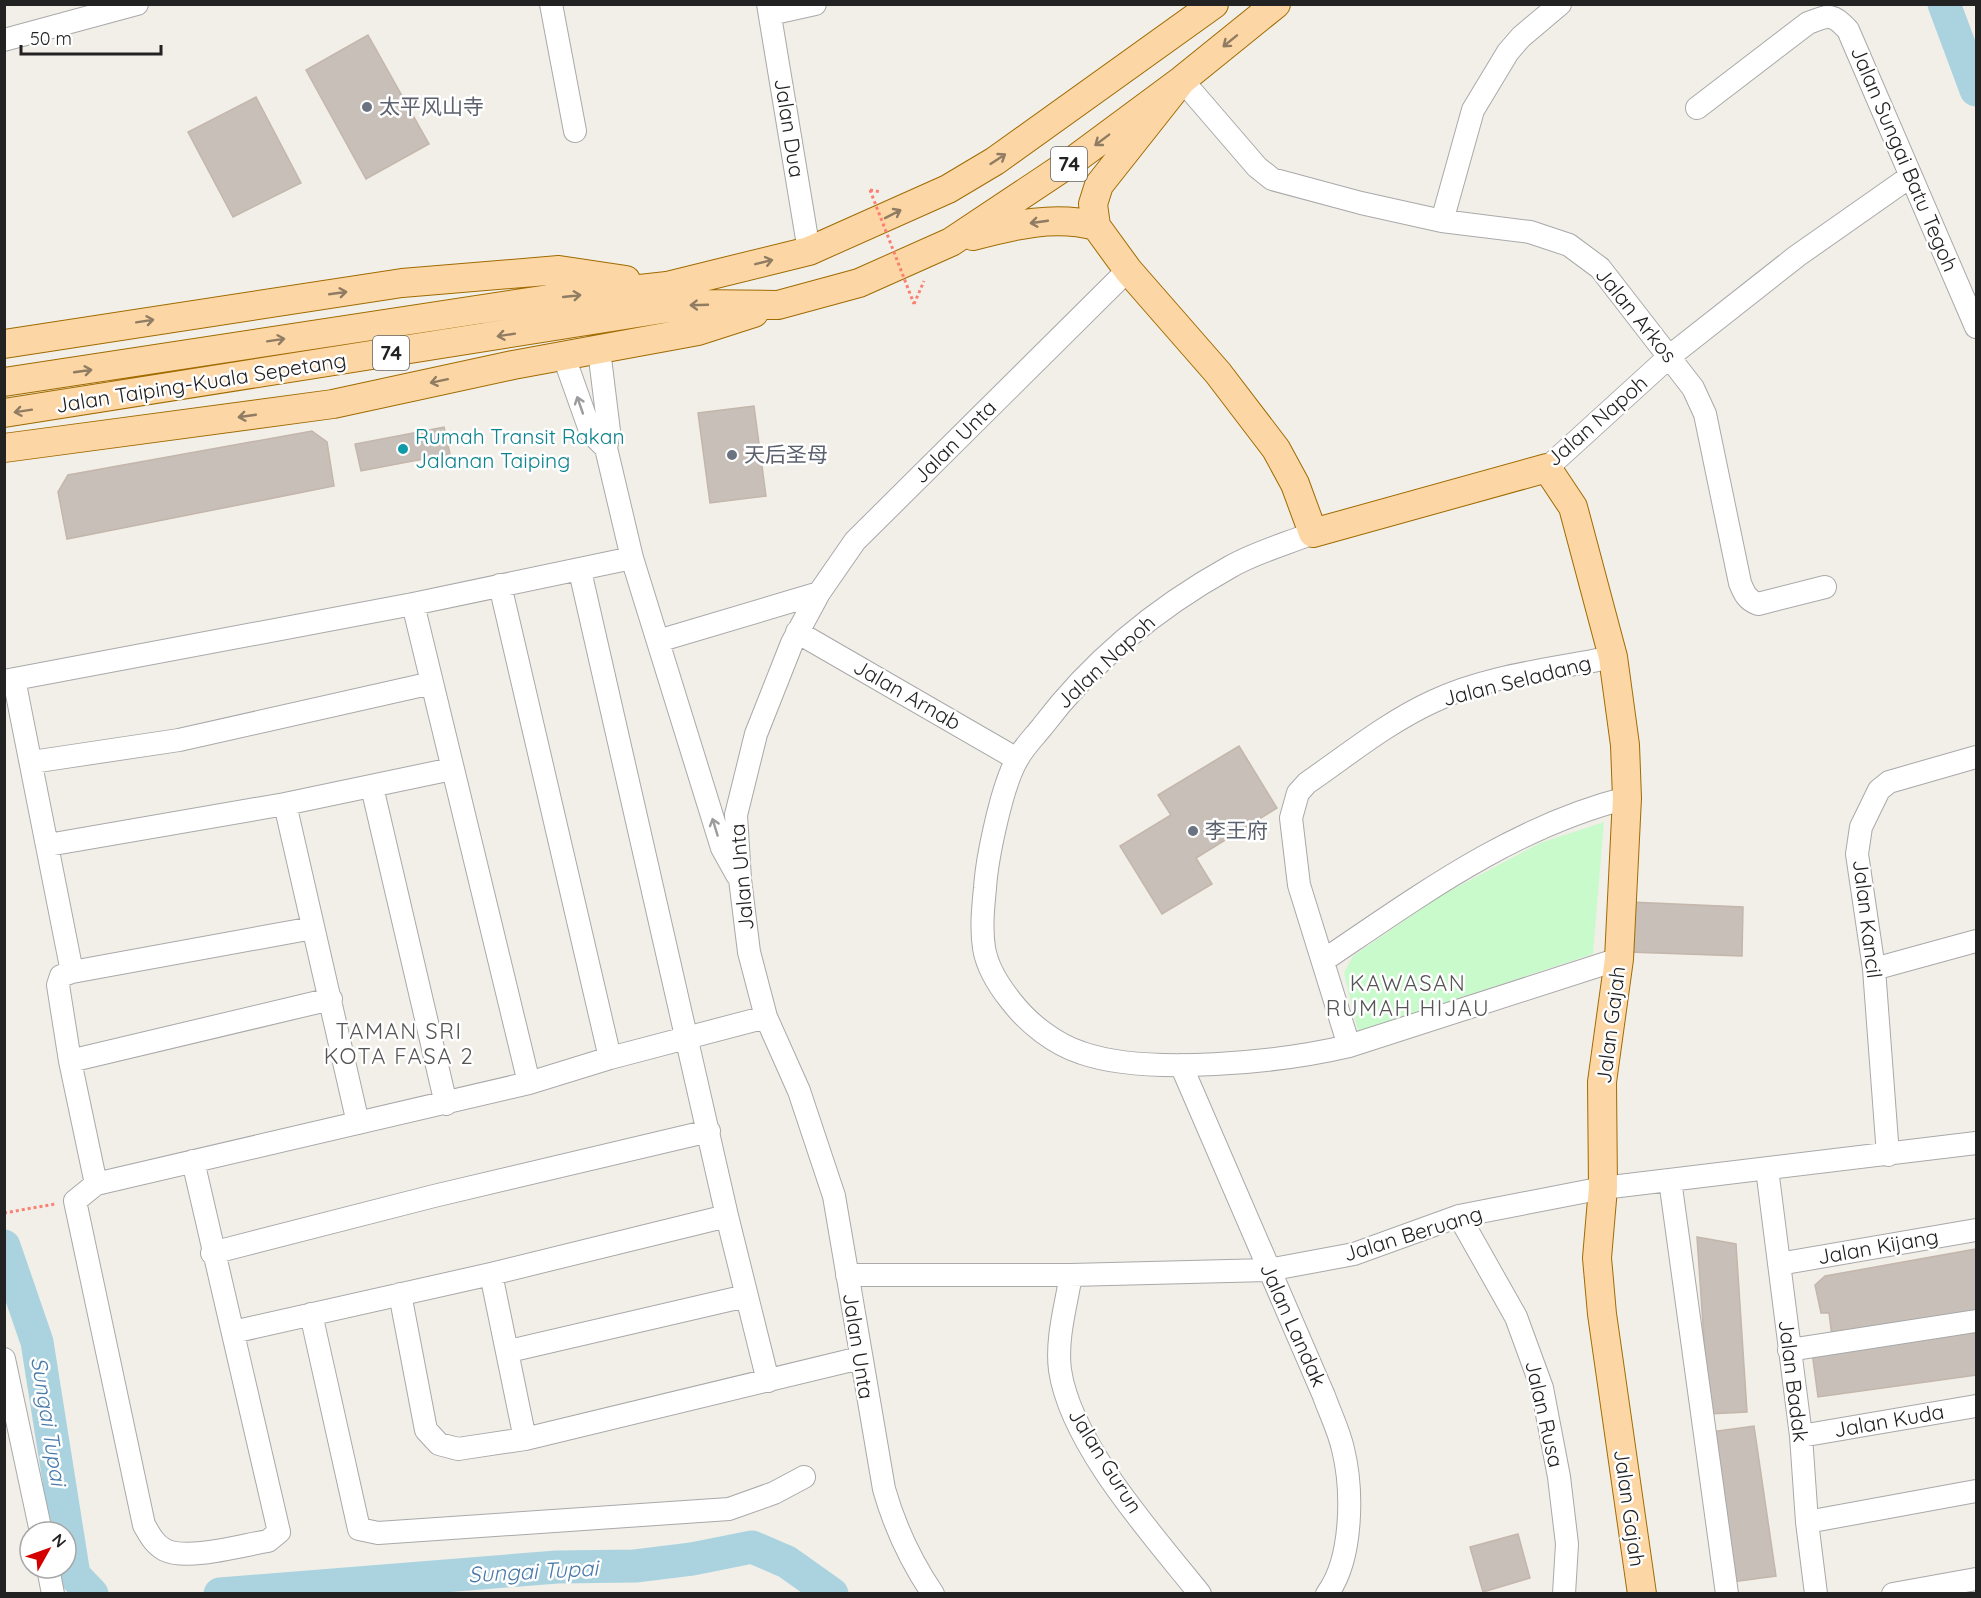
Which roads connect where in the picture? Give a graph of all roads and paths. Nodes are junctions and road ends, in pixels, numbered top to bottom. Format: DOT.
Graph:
graph roads {
  1 [pos="137,4"];
  2 [pos="551,4"];
  3 [pos="815,4"];
  4 [pos="1214,4"];
  5 [pos="1276,4"];
  6 [pos="1560,4"];
  7 [pos="769,9"];
  8 [pos="4,40"];
  9 [pos="1182,80"];
  10 [pos="1697,108"];
  11 [pos="575,131"];
  12 [pos="1911,176"];
  13 [pos="948,189"];
  14 [pos="870,190"];
  15 [pos="987,219"];
  16 [pos="1442,221"];
  17 [pos="1096,226"];
  18 [pos="951,242"];
  19 [pos="809,251"];
  20 [pos="1128,270"];
  21 [pos="667,286"];
  22 [pos="914,304"];
  23 [pos="778,305"];
  24 [pos="1977,327"];
  25 [pos="4,344"];
  26 [pos="599,351"];
  27 [pos="1670,356"];
  28 [pos="564,357"];
  29 [pos="4,382"];
  30 [pos="4,413"];
  31 [pos="4,448"];
  32 [pos="606,448"];
  33 [pos="1547,468"];
  34 [pos="1313,533"];
  35 [pos="632,558"];
  36 [pos="580,571"];
  37 [pos="501,585"];
  38 [pos="1825,587"];
  39 [pos="819,593"];
  40 [pos="413,604"];
  41 [pos="797,632"];
  42 [pos="658,641"];
  43 [pos="1613,657"];
  44 [pos="10,680"];
  45 [pos="432,683"];
  46 [pos="1977,757"];
  47 [pos="1017,759"];
  48 [pos="32,762"];
  49 [pos="696,763"];
  50 [pos="452,769"];
  51 [pos="372,787"];
  52 [pos="1627,798"];
  53 [pos="285,804"];
  54 [pos="736,815"];
  55 [pos="48,845"];
  56 [pos="740,879"];
  57 [pos="313,928"];
  58 [pos="1977,941"];
  59 [pos="1619,959"];
  60 [pos="1324,960"];
  61 [pos="1874,969"];
  62 [pos="72,972"];
  63 [pos="331,999"];
  64 [pos="766,1017"];
  65 [pos="687,1038"];
  66 [pos="1348,1046"];
  67 [pos="610,1058"];
  68 [pos="70,1061"];
  69 [pos="1181,1065"];
  70 [pos="529,1083"];
  71 [pos="446,1104"];
  72 [pos="358,1122"];
  73 [pos="709,1131"];
  74 [pos="1977,1143"];
  75 [pos="1888,1155"];
  76 [pos="193,1161"];
  77 [pos="1767,1169"];
  78 [pos="1670,1180"];
  79 [pos="96,1184"];
  80 [pos="1603,1188"];
  81 [pos="37,1207"];
  82 [pos="4,1213"];
  83 [pos="727,1216"];
  84 [pos="1459,1216"];
  85 [pos="1977,1230"];
  86 [pos="212,1253"];
  87 [pos="1779,1264"];
  88 [pos="1268,1270"];
  89 [pos="490,1274"];
  90 [pos="847,1275"];
  91 [pos="1071,1275"];
  92 [pos="400,1294"];
  93 [pos="746,1296"];
  94 [pos="311,1314"];
  95 [pos="1977,1321"];
  96 [pos="233,1332"];
  97 [pos="1789,1350"];
  98 [pos="508,1351"];
  99 [pos="860,1358"];
  100 [pos="4,1359"];
  101 [pos="768,1381"];
  102 [pos="1977,1406"];
  103 [pos="1801,1436"];
  104 [pos="525,1439"];
  105 [pos="804,1477"];
  106 [pos="1977,1491"];
  107 [pos="38,1520"];
  108 [pos="1807,1522"];
  109 [pos="1977,1579"];
  110 [pos="933,1593"];
  111 [pos="1200,1593"];
  112 [pos="1327,1593"];
  113 [pos="1564,1593"];
  114 [pos="1642,1593"];
  115 [pos="1727,1593"];
  116 [pos="1816,1593"];
  117 [pos="1893,1593"];
  1 -- 8 [label="street"];
  2 -- 11 [label="street"];
  3 -- 7 [label="street"];
  13 -- 4 [label="main road, Jalan Taiping-Kuala Sepetang / 74, one-way"];
  5 -- 9 [label="main road, Jalan Taiping-Kuala Sepetang / 74, one-way"];
  6 -- 16 [label="street"];
  7 -- 19 [label="street, Jalan Dua"];
  9 -- 15 [label="main road, Jalan Taiping-Kuala Sepetang / 74, one-way"];
  9 -- 16 [label="street, Jalan Arkos"];
  9 -- 17 [label="main road"];
  10 -- 12 [label="street, Jalan Sungai Batu Tegoh"];
  12 -- 24 [label="street, Jalan Sungai Batu Tegoh"];
  12 -- 27 [label="street, Jalan Napoh"];
  13 -- 15 [label="main road"];
  19 -- 13 [label="main road, Jalan Taiping-Kuala Sepetang / 74, one-way"];
  14 -- 22 [label="path, bridge"];
  15 -- 18 [label="main road, Jalan Taiping-Kuala Sepetang / 74"];
  16 -- 27 [label="street, Jalan Arkos"];
  17 -- 18 [label="main road, one-way"];
  17 -- 20 [label="main road"];
  18 -- 23 [label="main road, Jalan Taiping-Kuala Sepetang / 74"];
  21 -- 19 [label="main road, Jalan Taiping-Kuala Sepetang / 74, one-way"];
  20 -- 34 [label="main road"];
  20 -- 39 [label="street, Jalan Unta"];
  25 -- 21 [label="main road, one-way"];
  29 -- 21 [label="main road, Jalan Taiping-Kuala Sepetang / 74, one-way"];
  23 -- 26 [label="main road"];
  23 -- 30 [label="main road, Jalan Taiping-Kuala Sepetang / 74, one-way"];
  26 -- 28 [label="main road"];
  26 -- 32 [label="street"];
  27 -- 33 [label="street, Jalan Napoh"];
  27 -- 38 [label="street, Jalan Arkos"];
  28 -- 31 [label="main road, one-way"];
  32 -- 28 [label="street, one-way"];
  32 -- 35 [label="street"];
  33 -- 34 [label="main road, Jalan Napoh"];
  33 -- 43 [label="main road, Jalan Gajah"];
  34 -- 47 [label="street, Jalan Napoh"];
  35 -- 36 [label="street"];
  35 -- 42 [label="street"];
  36 -- 37 [label="street"];
  36 -- 65 [label="street"];
  37 -- 40 [label="street"];
  37 -- 67 [label="street"];
  39 -- 41 [label="street, Jalan Unta"];
  39 -- 42 [label="street"];
  40 -- 44 [label="street"];
  40 -- 45 [label="street"];
  41 -- 47 [label="street, Jalan Arnab"];
  41 -- 54 [label="street, Jalan Unta"];
  42 -- 49 [label="street"];
  43 -- 52 [label="main road, Jalan Gajah"];
  43 -- 60 [label="street, Jalan Seladang"];
  44 -- 48 [label="street"];
  45 -- 48 [label="street"];
  45 -- 50 [label="street"];
  46 -- 61 [label="street, Jalan Kancil"];
  47 -- 69 [label="street, Jalan Napoh"];
  48 -- 55 [label="street"];
  49 -- 54 [label="street"];
  56 -- 49 [label="street, one-way"];
  50 -- 51 [label="street"];
  50 -- 70 [label="street"];
  51 -- 53 [label="street"];
  51 -- 71 [label="street"];
  52 -- 59 [label="main road, Jalan Gajah"];
  52 -- 60 [label="street"];
  53 -- 55 [label="street"];
  53 -- 57 [label="street"];
  54 -- 56 [label="street, Jalan Unta"];
  55 -- 62 [label="street"];
  56 -- 64 [label="street, Jalan Unta"];
  57 -- 62 [label="street"];
  57 -- 63 [label="street"];
  58 -- 61 [label="street"];
  59 -- 66 [label="street, Jalan Napoh"];
  59 -- 80 [label="main road, Jalan Gajah"];
  60 -- 66 [label="street, Jalan Seladang"];
  61 -- 75 [label="street, Jalan Kancil"];
  62 -- 68 [label="street"];
  63 -- 68 [label="street"];
  63 -- 72 [label="street"];
  64 -- 65 [label="street"];
  64 -- 90 [label="street, Jalan Unta"];
  65 -- 67 [label="street"];
  65 -- 73 [label="street"];
  66 -- 69 [label="street, Jalan Napoh"];
  67 -- 70 [label="street"];
  68 -- 79 [label="street"];
  69 -- 88 [label="street, Jalan Landak"];
  70 -- 71 [label="street"];
  71 -- 72 [label="street"];
  72 -- 76 [label="street"];
  73 -- 83 [label="street"];
  73 -- 86 [label="street"];
  74 -- 75 [label="street, Jalan Beruang"];
  75 -- 77 [label="street, Jalan Beruang"];
  76 -- 79 [label="street"];
  76 -- 86 [label="street"];
  77 -- 78 [label="street, Jalan Beruang"];
  77 -- 87 [label="street, Jalan Badak"];
  78 -- 80 [label="street, Jalan Beruang"];
  78 -- 115 [label="street"];
  79 -- 96 [label="street"];
  80 -- 84 [label="street, Jalan Beruang"];
  80 -- 114 [label="main road, Jalan Gajah"];
  81 -- 82 [label="path"];
  83 -- 89 [label="street"];
  83 -- 93 [label="street"];
  84 -- 88 [label="street, Jalan Beruang"];
  84 -- 113 [label="street, Jalan Rusa"];
  85 -- 87 [label="street, Jalan Kijang"];
  86 -- 96 [label="street"];
  87 -- 97 [label="street, Jalan Badak"];
  88 -- 91 [label="street, Jalan Beruang"];
  88 -- 112 [label="street, Jalan Landak"];
  89 -- 92 [label="street"];
  89 -- 98 [label="street"];
  90 -- 91 [label="street, Jalan Beruang"];
  90 -- 99 [label="street, Jalan Unta"];
  91 -- 111 [label="street, Jalan Gurun"];
  92 -- 94 [label="street"];
  92 -- 104 [label="street"];
  93 -- 98 [label="street"];
  93 -- 101 [label="street"];
  94 -- 96 [label="street"];
  94 -- 105 [label="street"];
  95 -- 97 [label="street"];
  97 -- 103 [label="street, Jalan Badak"];
  98 -- 104 [label="street"];
  99 -- 101 [label="street"];
  99 -- 110 [label="street, Jalan Unta"];
  100 -- 107 [label="street"];
  101 -- 104 [label="street"];
  102 -- 103 [label="street, Jalan Kuda"];
  103 -- 108 [label="street, Jalan Badak"];
  106 -- 108 [label="street"];
  108 -- 116 [label="street, Jalan Badak"];
  109 -- 117 [label="street"];
}
